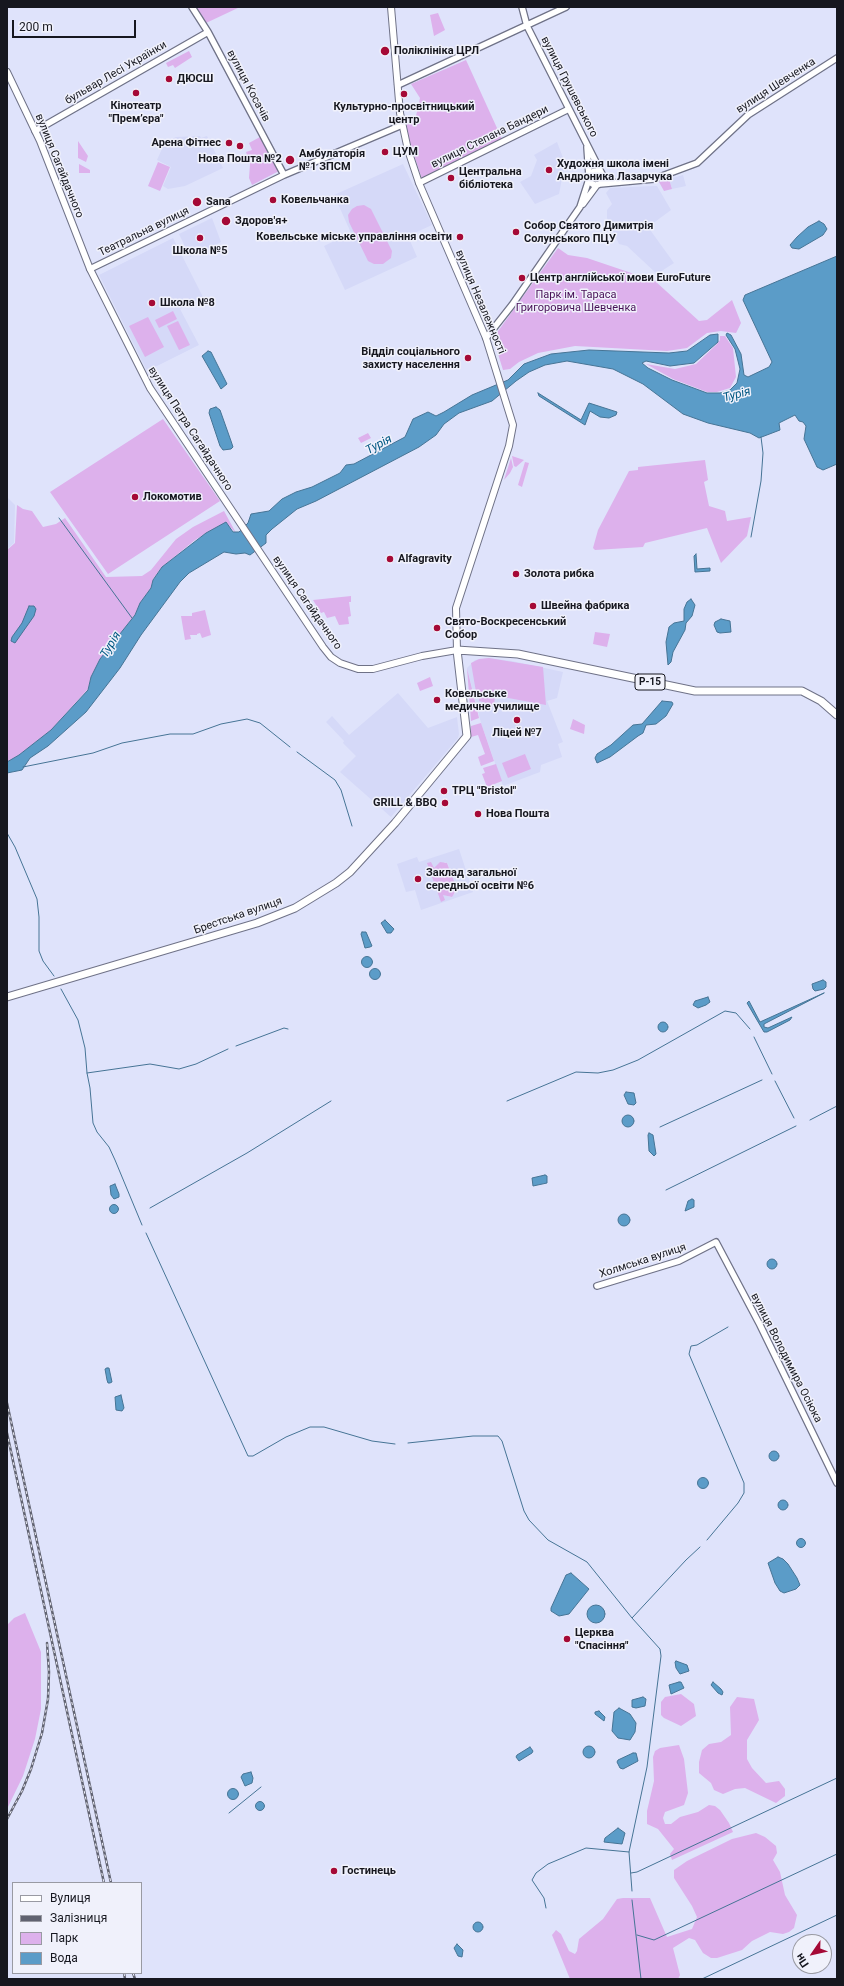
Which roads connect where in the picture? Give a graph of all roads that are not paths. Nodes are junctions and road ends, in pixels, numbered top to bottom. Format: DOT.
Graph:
graph roads {
  1 [pos="192,7"];
  2 [pos="391,7"];
  3 [pos="522,7"];
  4 [pos="566,7"];
  5 [pos="527,26"];
  6 [pos="208,32"];
  7 [pos="837,58"];
  8 [pos="7,72"];
  9 [pos="398,85"];
  10 [pos="569,108"];
  11 [pos="402,125"];
  12 [pos="35,131"];
  13 [pos="587,144"];
  14 [pos="284,175"];
  15 [pos="602,175"];
  16 [pos="589,178"];
  17 [pos="613,182"];
  18 [pos="419,183"];
  19 [pos="598,185"];
  20 [pos="580,208"];
  21 [pos="87,260"];
  22 [pos="99,265"];
  23 [pos="90,269"];
  24 [pos="486,338"];
  25 [pos="233,513"];
  26 [pos="457,650"];
  27 [pos="837,715"];
  28 [pos="7,997"];
  29 [pos="716,1242"];
  30 [pos="597,1286"];
  31 [pos="837,1483"];
  1 -- 6 [label="street, вулиця Косачів"];
  2 -- 9 [label="main road, вулиця Незалежності"];
  3 -- 5 [label="street, вулиця Грушевського"];
  4 -- 5 [label="street"];
  5 -- 9 [label="street"];
  5 -- 10 [label="street, вулиця Грушевського"];
  6 -- 12 [label="street, бульвар Лесі Українки"];
  6 -- 14 [label="street, вулиця Косачів"];
  7 -- 17 [label="street, вулиця Шевченка"];
  8 -- 12 [label="main road, вулиця Сагайдачного"];
  9 -- 11 [label="main road, вулиця Незалежності"];
  10 -- 13 [label="street, вулиця Грушевського"];
  10 -- 18 [label="street, вулиця Степана Бандери"];
  11 -- 14 [label="street, Театральна вулиця"];
  11 -- 18 [label="main road, вулиця Незалежності"];
  12 -- 21 [label="main road, вулиця Сагайдачного"];
  13 -- 15 [label="street"];
  13 -- 16 [label="street, вулиця Грушевського"];
  14 -- 22 [label="street, Театральна вулиця"];
  15 -- 16 [label="street"];
  15 -- 17 [label="street"];
  15 -- 19 [label="street"];
  16 -- 19 [label="street"];
  16 -- 20 [label="street"];
  17 -- 19 [label="street, вулиця Шевченка"];
  18 -- 24 [label="main road, вулиця Незалежності"];
  19 -- 20 [label="street"];
  20 -- 24 [label="street"];
  21 -- 22 [label="street"];
  21 -- 23 [label="main road, вулиця Сагайдачного"];
  22 -- 23 [label="street, Театральна вулиця"];
  23 -- 25 [label="main road, вулиця Петра Сагайдачного"];
  24 -- 26 [label="main road, вулиця Незалежності"];
  25 -- 26 [label="main road, вулиця Сагайдачного"];
  26 -- 27 [label="main road, Р-15"];
  26 -- 28 [label="main road, Брестська вулиця"];
  29 -- 30 [label="street, Холмська вулиця"];
  29 -- 31 [label="street, вулиця Володимира Осіюка"];
}
